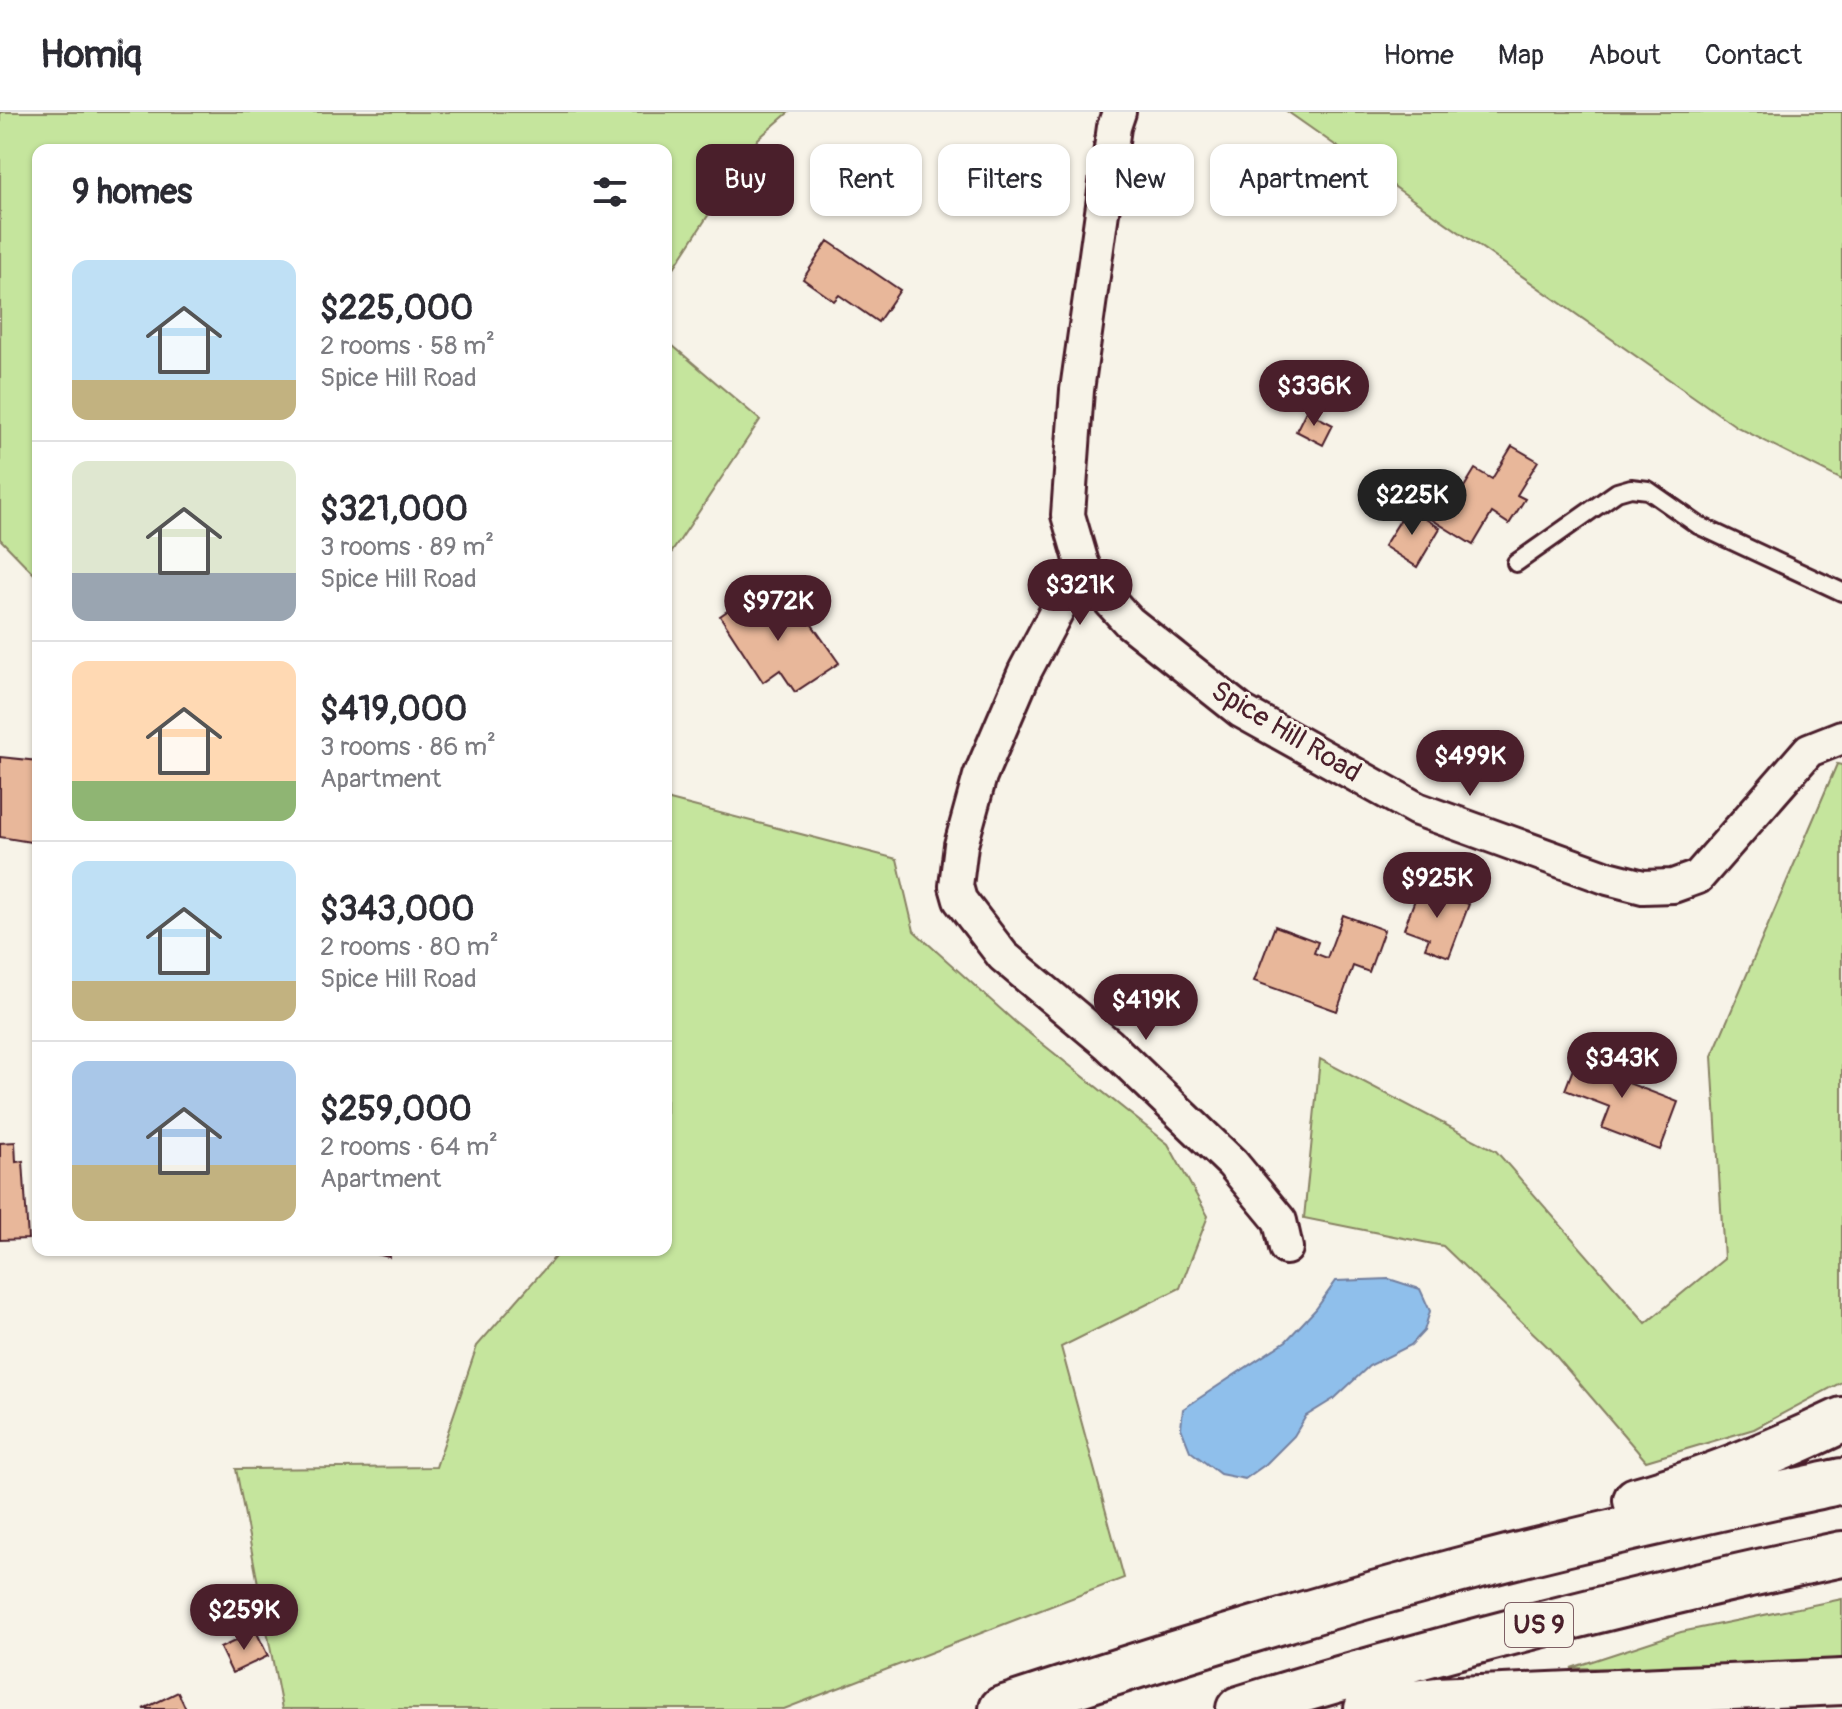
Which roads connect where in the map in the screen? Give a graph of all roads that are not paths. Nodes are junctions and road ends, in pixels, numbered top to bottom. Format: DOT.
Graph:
graph roads {
  1 [pos="1119,112"];
  2 [pos="1082,563"];
  3 [pos="1516,563"];
  4 [pos="1842,592"];
  5 [pos="1842,737"];
  6 [pos="1286,1248"];
  7 [pos="1842,1420"];
  8 [pos="1842,1481"];
  9 [pos="1842,1554"];
  10 [pos="1268,1624"];
  11 [pos="1842,1682"];
  12 [pos="1002,1709"];
  13 [pos="1239,1709"];
  14 [pos="1367,1709"];
  1 -- 2 [label="street, Spice Hill Road"];
  2 -- 5 [label="street, Spice Hill Road"];
  2 -- 6 [label="street"];
  3 -- 4 [label="lane"];
  7 -- 10 [label="highway"];
  8 -- 10 [label="highway"];
  9 -- 13 [label="highway, US 9"];
  10 -- 12 [label="highway"];
  11 -- 14 [label="highway"];
}
